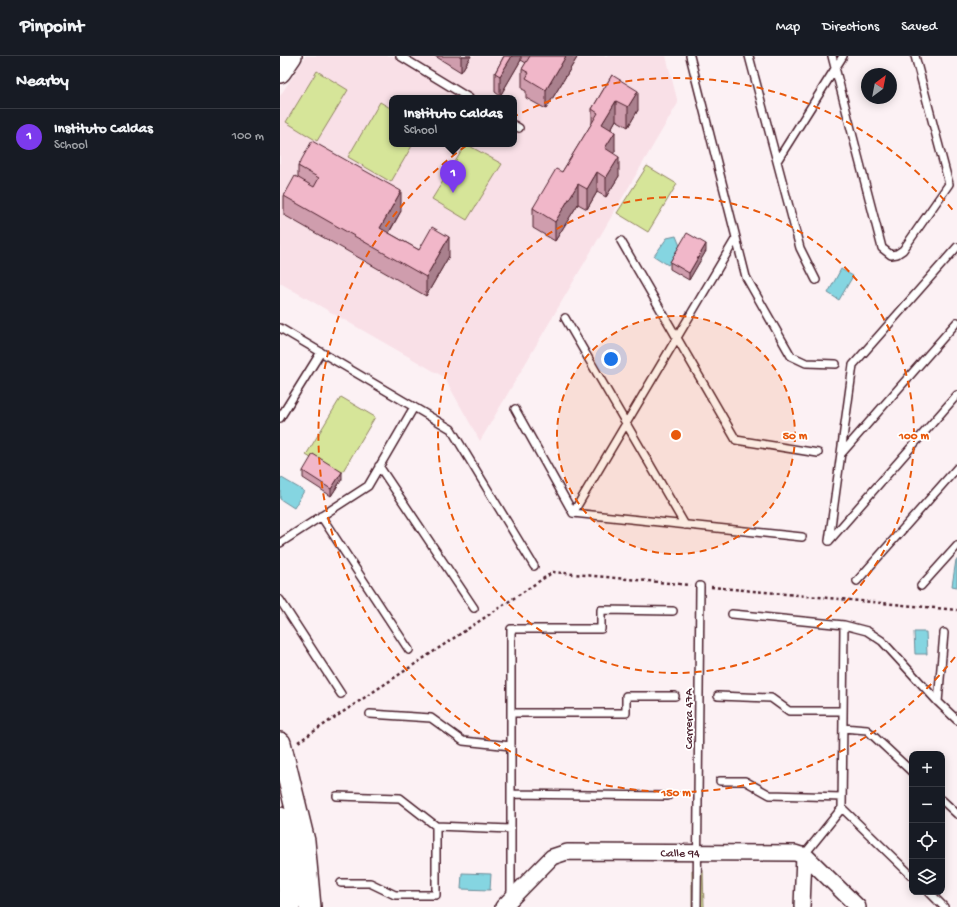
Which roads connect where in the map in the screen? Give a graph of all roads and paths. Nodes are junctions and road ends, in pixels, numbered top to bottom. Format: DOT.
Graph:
graph roads {
  1 [pos="291,56"];
  2 [pos="400,56"];
  3 [pos="690,56"];
  4 [pos="749,56"];
  5 [pos="832,56"];
  6 [pos="843,56"];
  7 [pos="915,56"];
  8 [pos="835,68"];
  9 [pos="280,72"];
  10 [pos="464,95"];
  11 [pos="777,161"];
  12 [pos="736,238"];
  13 [pos="621,241"];
  14 [pos="957,247"];
  15 [pos="816,280"];
  16 [pos="565,318"];
  17 [pos="957,322"];
  18 [pos="280,328"];
  19 [pos="677,338"];
  20 [pos="320,352"];
  21 [pos="836,364"];
  22 [pos="957,395"];
  23 [pos="414,407"];
  24 [pos="515,409"];
  25 [pos="280,418"];
  26 [pos="626,423"];
  27 [pos="818,453"];
  28 [pos="841,454"];
  29 [pos="379,466"];
  30 [pos="957,468"];
  31 [pos="573,513"];
  32 [pos="321,516"];
  33 [pos="685,525"];
  34 [pos="802,537"];
  35 [pos="280,543"];
  36 [pos="957,546"];
  37 [pos="534,566"];
  38 [pos="857,581"];
  39 [pos="700,586"];
  40 [pos="921,586"];
  41 [pos="280,600"];
  42 [pos="474,608"];
  43 [pos="672,611"];
  44 [pos="732,614"];
  45 [pos="844,625"];
  46 [pos="944,633"];
  47 [pos="409,650"];
  48 [pos="341,694"];
  49 [pos="675,696"];
  50 [pos="718,696"];
  51 [pos="938,702"];
  52 [pos="843,711"];
  53 [pos="511,713"];
  54 [pos="370,714"];
  55 [pos="957,720"];
  56 [pos="843,728"];
  57 [pos="280,742"];
  58 [pos="511,746"];
  59 [pos="909,769"];
  60 [pos="720,781"];
  61 [pos="511,794"];
  62 [pos="337,796"];
  63 [pos="668,796"];
  64 [pos="842,797"];
  65 [pos="945,803"];
  66 [pos="842,808"];
  67 [pos="957,814"];
  68 [pos="280,818"];
  69 [pos="436,826"];
  70 [pos="511,829"];
  71 [pos="698,852"];
  72 [pos="804,856"];
  73 [pos="909,873"];
  74 [pos="342,883"];
  75 [pos="932,895"];
  76 [pos="507,903"];
  77 [pos="289,907"];
  78 [pos="310,907"];
  79 [pos="697,907"];
  80 [pos="802,907"];
  81 [pos="858,907"];
  82 [pos="944,907"];
  1 -- 9 [label="main road"];
  2 -- 10 [label="lane"];
  3 -- 12 [label="lane"];
  4 -- 11 [label="lane"];
  5 -- 8 [label="lane"];
  6 -- 8 [label="lane"];
  7 -- 8 [label="lane"];
  8 -- 11 [label="lane"];
  11 -- 15 [label="lane"];
  12 -- 19 [label="lane"];
  12 -- 21 [label="lane"];
  13 -- 19 [label="lane"];
  14 -- 28 [label="lane"];
  16 -- 26 [label="lane"];
  17 -- 28 [label="lane"];
  18 -- 20 [label="lane"];
  19 -- 26 [label="lane"];
  19 -- 27 [label="lane"];
  20 -- 23 [label="lane"];
  20 -- 25 [label="lane"];
  22 -- 28 [label="lane"];
  23 -- 29 [label="lane"];
  23 -- 37 [label="lane"];
  24 -- 31 [label="lane"];
  26 -- 31 [label="lane"];
  26 -- 33 [label="lane"];
  29 -- 32 [label="lane"];
  29 -- 42 [label="lane"];
  30 -- 38 [label="lane"];
  31 -- 33 [label="lane"];
  32 -- 35 [label="lane"];
  32 -- 47 [label="lane"];
  33 -- 34 [label="lane"];
  36 -- 40 [label="lane"];
  39 -- 71 [label="lane, Carrera 47A"];
  41 -- 48 [label="lane"];
  43 -- 53 [label="lane"];
  44 -- 45 [label="lane"];
  45 -- 51 [label="lane"];
  45 -- 52 [label="lane"];
  46 -- 51 [label="lane"];
  49 -- 53 [label="lane"];
  50 -- 52 [label="lane"];
  51 -- 55 [label="lane"];
  52 -- 56 [label="lane"];
  53 -- 58 [label="lane"];
  54 -- 58 [label="lane"];
  56 -- 59 [label="lane"];
  56 -- 64 [label="lane"];
  57 -- 78 [label="main road"];
  58 -- 61 [label="lane"];
  60 -- 64 [label="lane"];
  61 -- 63 [label="lane"];
  61 -- 70 [label="lane"];
  62 -- 69 [label="lane"];
  64 -- 66 [label="lane"];
  65 -- 67 [label="lane"];
  66 -- 72 [label="lane"];
  66 -- 73 [label="lane"];
  68 -- 77 [label="main road"];
  69 -- 70 [label="lane"];
  69 -- 74 [label="lane"];
  70 -- 76 [label="lane"];
  71 -- 72 [label="street, Calle 94"];
  71 -- 76 [label="street, Calle 94"];
  71 -- 79 [label="lane, Carrera 47A"];
  72 -- 80 [label="street"];
  72 -- 81 [label="street"];
  75 -- 82 [label="lane"];
}
